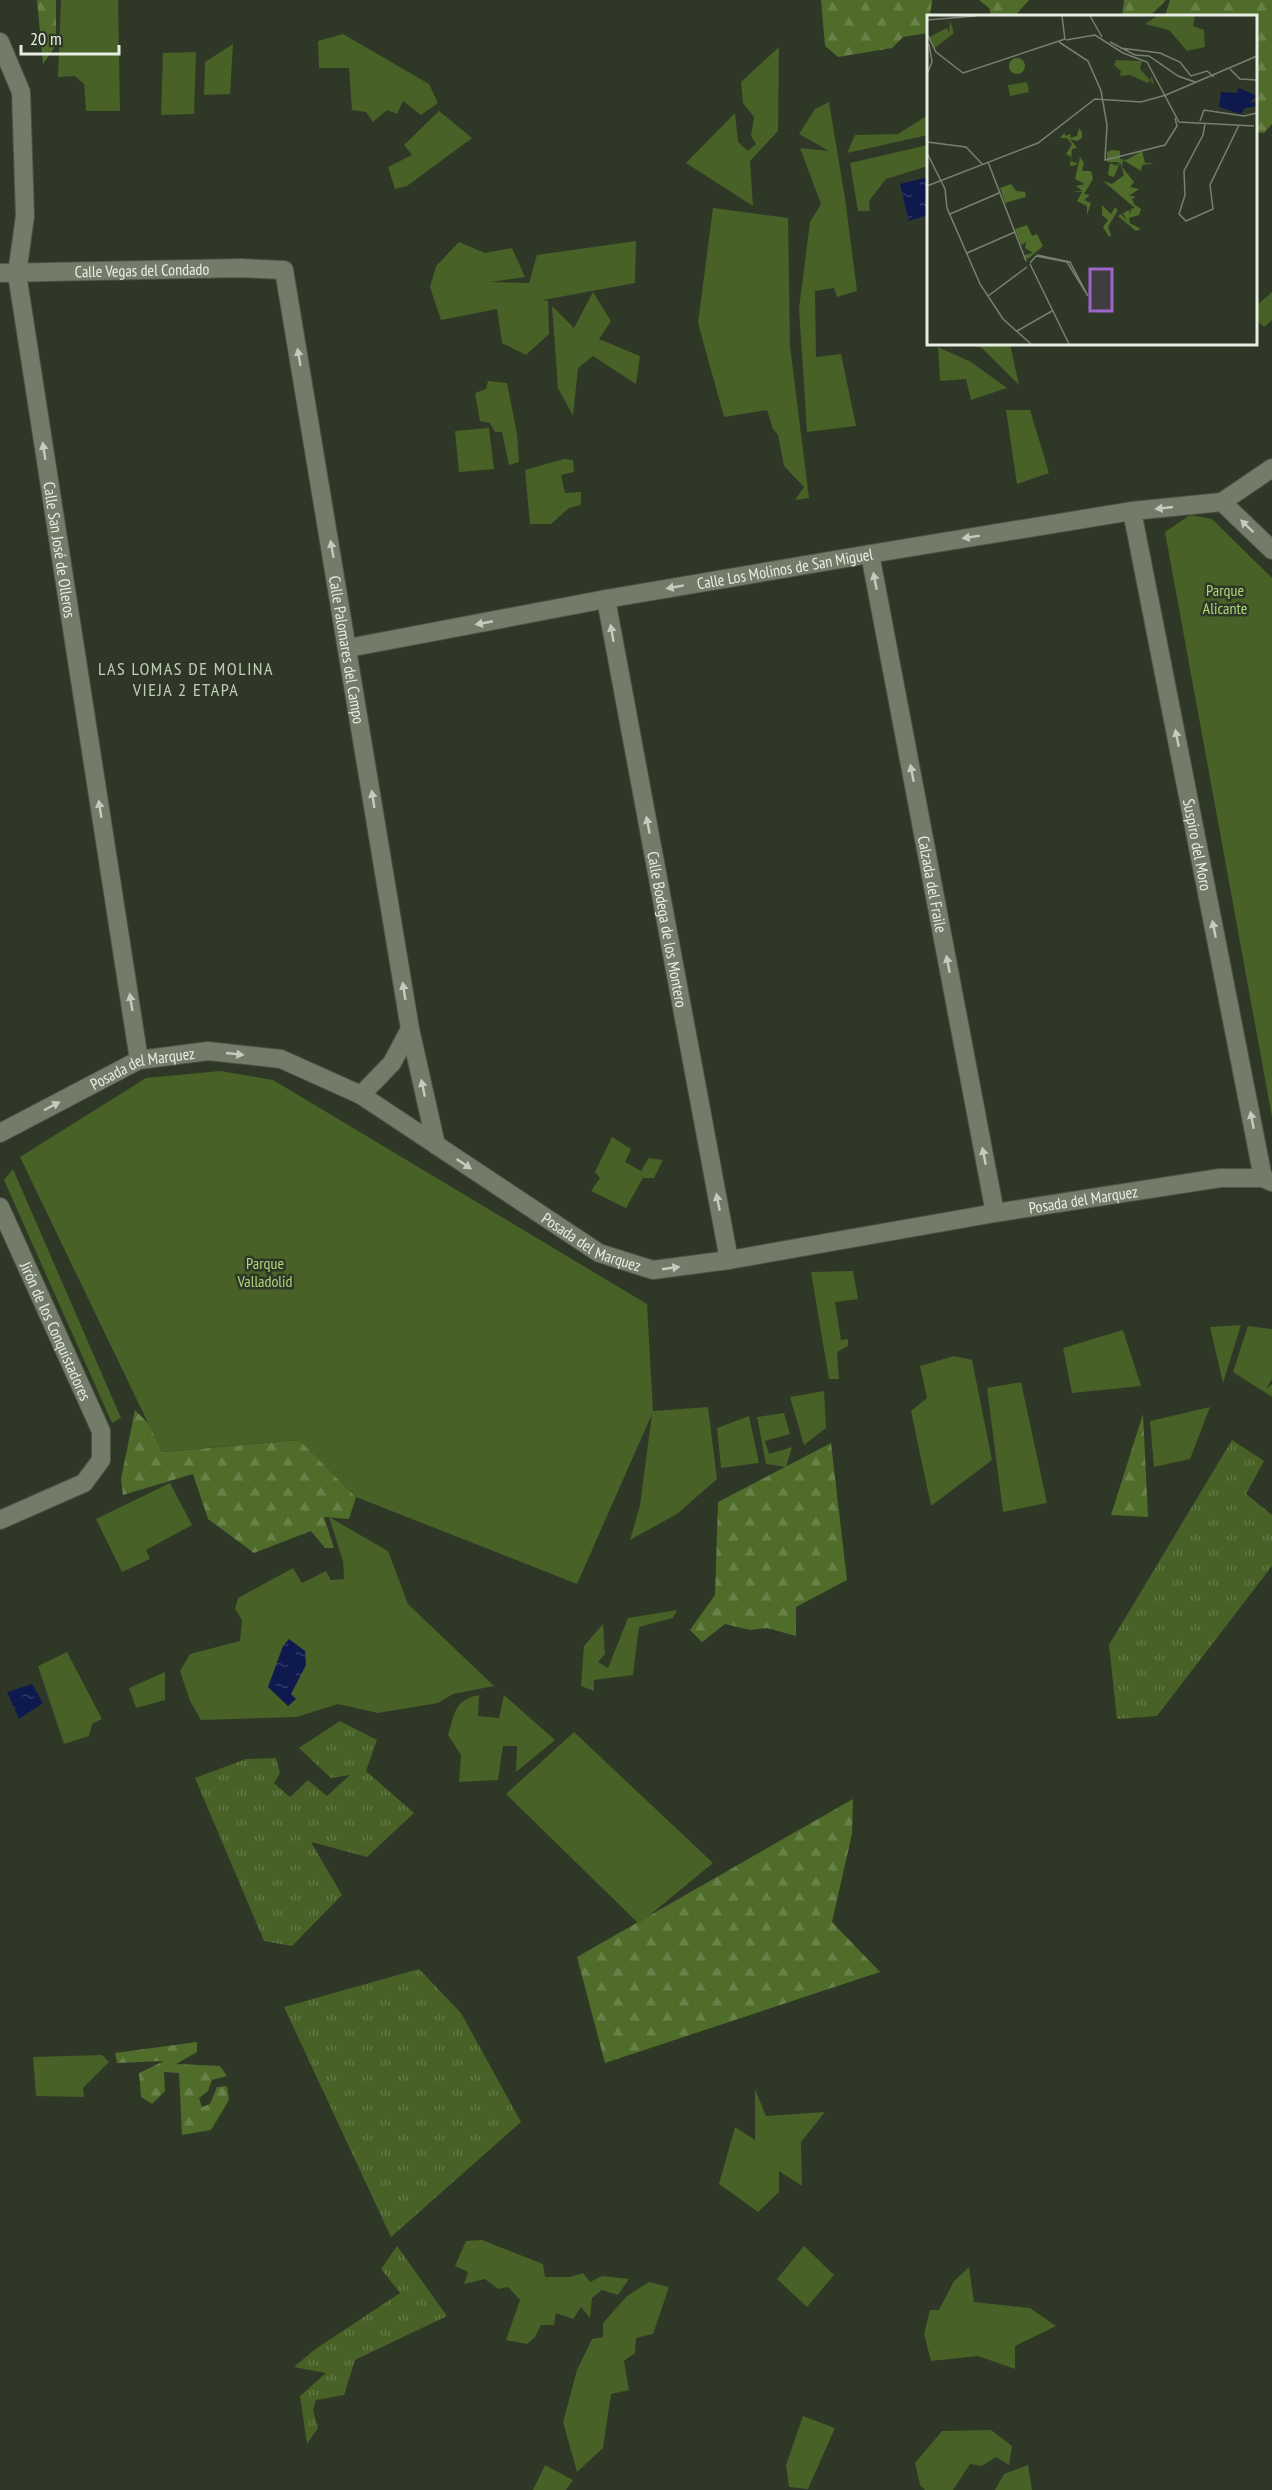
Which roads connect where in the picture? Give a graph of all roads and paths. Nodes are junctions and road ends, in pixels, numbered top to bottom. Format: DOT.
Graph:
graph roads {
  1 [pos="0,42"];
  2 [pos="284,270"];
  3 [pos="8,273"];
  4 [pos="1272,468"];
  5 [pos="1222,502"];
  6 [pos="1132,511"];
  7 [pos="1272,550"];
  8 [pos="870,554"];
  9 [pos="606,600"];
  10 [pos="348,648"];
  11 [pos="410,1029"];
  12 [pos="140,1060"];
  13 [pos="361,1095"];
  14 [pos="0,1133"];
  15 [pos="436,1145"];
  16 [pos="1268,1180"];
  17 [pos="0,1207"];
  18 [pos="994,1213"];
  19 [pos="729,1260"];
  20 [pos="0,1520"];
  1 -- 3 [label="street, Calle San José de Olleros"];
  2 -- 3 [label="street, Calle Vegas del Condado"];
  10 -- 2 [label="street, Calle Palomares del Campo, one-way"];
  12 -- 3 [label="street, Calle San José de Olleros, one-way"];
  4 -- 5 [label="street"];
  5 -- 6 [label="street, Calle Los Molinos de San Miguel, one-way"];
  7 -- 5 [label="street, one-way"];
  6 -- 8 [label="street, Calle Los Molinos de San Miguel, one-way"];
  16 -- 6 [label="street, Suspiro del Moro, one-way"];
  8 -- 9 [label="street, Calle Los Molinos de San Miguel, one-way"];
  18 -- 8 [label="street, Calzada del Fraile, one-way"];
  9 -- 10 [label="street, Calle Los Molinos de San Miguel, one-way"];
  19 -- 9 [label="street, Calle Bodega de los Montero, one-way"];
  11 -- 10 [label="street, Calle Palomares del Campo, one-way"];
  11 -- 13 [label="street"];
  15 -- 11 [label="street, Calle Palomares del Campo, one-way"];
  12 -- 13 [label="street, Posada del Marquez, one-way"];
  14 -- 12 [label="street, Posada del Marquez, one-way"];
  13 -- 15 [label="street, Posada del Marquez"];
  15 -- 19 [label="street, Posada del Marquez, one-way"];
  16 -- 18 [label="street, Posada del Marquez"];
  17 -- 20 [label="street, Jirón de los Conquistadores"];
  18 -- 19 [label="street, Posada del Marquez"];
}
